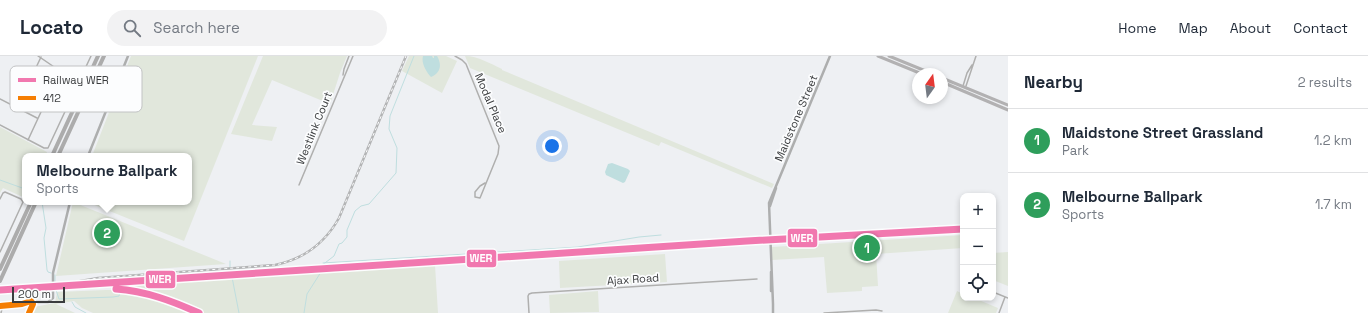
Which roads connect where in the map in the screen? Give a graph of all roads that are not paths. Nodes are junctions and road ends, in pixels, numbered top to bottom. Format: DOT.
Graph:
graph roads {
  1 [pos="91,56"];
  2 [pos="98,56"];
  3 [pos="104,56"];
  4 [pos="128,56"];
  5 [pos="349,56"];
  6 [pos="353,56"];
  7 [pos="455,56"];
  8 [pos="830,56"];
  9 [pos="878,56"];
  10 [pos="889,56"];
  11 [pos="976,56"];
  12 [pos="39,57"];
  13 [pos="973,64"];
  14 [pos="52,66"];
  15 [pos="86,66"];
  16 [pos="93,66"];
  17 [pos="99,66"];
  18 [pos="124,66"];
  19 [pos="918,68"];
  20 [pos="912,70"];
  21 [pos="343,77"];
  22 [pos="964,80"];
  23 [pos="948,81"];
  24 [pos="953,83"];
  25 [pos="948,85"];
  26 [pos="964,87"];
  27 [pos="962,91"];
  28 [pos="0,99"];
  29 [pos="10,104"];
  30 [pos="1008,105"];
  31 [pos="1008,110"];
  32 [pos="25,112"];
  33 [pos="41,112"];
  34 [pos="65,112"];
  35 [pos="72,112"];
  36 [pos="78,112"];
  37 [pos="106,112"];
  38 [pos="38,119"];
  39 [pos="0,125"];
  40 [pos="28,140"];
  41 [pos="53,153"];
  42 [pos="59,153"];
  43 [pos="89,153"];
  44 [pos="485,183"];
  45 [pos="299,185"];
  46 [pos="480,198"];
  47 [pos="0,199"];
  48 [pos="483,199"];
  49 [pos="22,200"];
  50 [pos="22,204"];
  51 [pos="30,205"];
  52 [pos="35,205"];
  53 [pos="69,205"];
  54 [pos="0,252"];
  55 [pos="0,269"];
  56 [pos="757,279"];
  57 [pos="0,281"];
  58 [pos="996,293"];
  59 [pos="1005,297"];
  60 [pos="1008,298"];
  61 [pos="31,304"];
  62 [pos="2,305"];
  63 [pos="882,311"];
  64 [pos="29,312"];
  65 [pos="1,313"];
  66 [pos="529,313"];
  67 [pos="774,313"];
  68 [pos="824,313"];
  69 [pos="999,313"];
  1 -- 15 [label="street"];
  2 -- 16 [label="highway"];
  3 -- 17 [label="highway"];
  4 -- 18 [label="main road"];
  5 -- 21 [label="street, Westlink Court"];
  6 -- 21 [label="street, Westlink Court"];
  7 -- 44 [label="street, Modal Place"];
  8 -- 67 [label="main road, Maidstone Street"];
  9 -- 20 [label="main road"];
  10 -- 19 [label="main road"];
  11 -- 13 [label="street"];
  12 -- 14 [label="street"];
  13 -- 22 [label="street"];
  13 -- 26 [label="street"];
  21 -- 45 [label="street, Westlink Court"];
  22 -- 24 [label="street"];
  22 -- 26 [label="street"];
  23 -- 24 [label="main road"];
  24 -- 26 [label="main road"];
  25 -- 27 [label="main road"];
  26 -- 27 [label="main road"];
  26 -- 30 [label="main road"];
  27 -- 31 [label="main road"];
  28 -- 29 [label="street"];
  32 -- 38 [label="street"];
  33 -- 38 [label="street"];
  34 -- 40 [label="street"];
  35 -- 41 [label="highway"];
  36 -- 42 [label="highway"];
  37 -- 43 [label="main road"];
  38 -- 40 [label="street"];
  39 -- 40 [label="street"];
  44 -- 46 [label="street, Modal Place"];
  44 -- 46 [label="street, Modal Place"];
  46 -- 48 [label="street"];
  47 -- 49 [label="street"];
  50 -- 54 [label="street"];
  51 -- 55 [label="highway"];
  52 -- 57 [label="highway"];
  53 -- 61 [label="main road"];
  56 -- 66 [label="street, Ajax Road"];
  58 -- 59 [label="street"];
  59 -- 60 [label="street"];
  59 -- 69 [label="street"];
  61 -- 62 [label="main road"];
  61 -- 64 [label="main road"];
  62 -- 65 [label="street"];
  63 -- 68 [label="street"];
}
